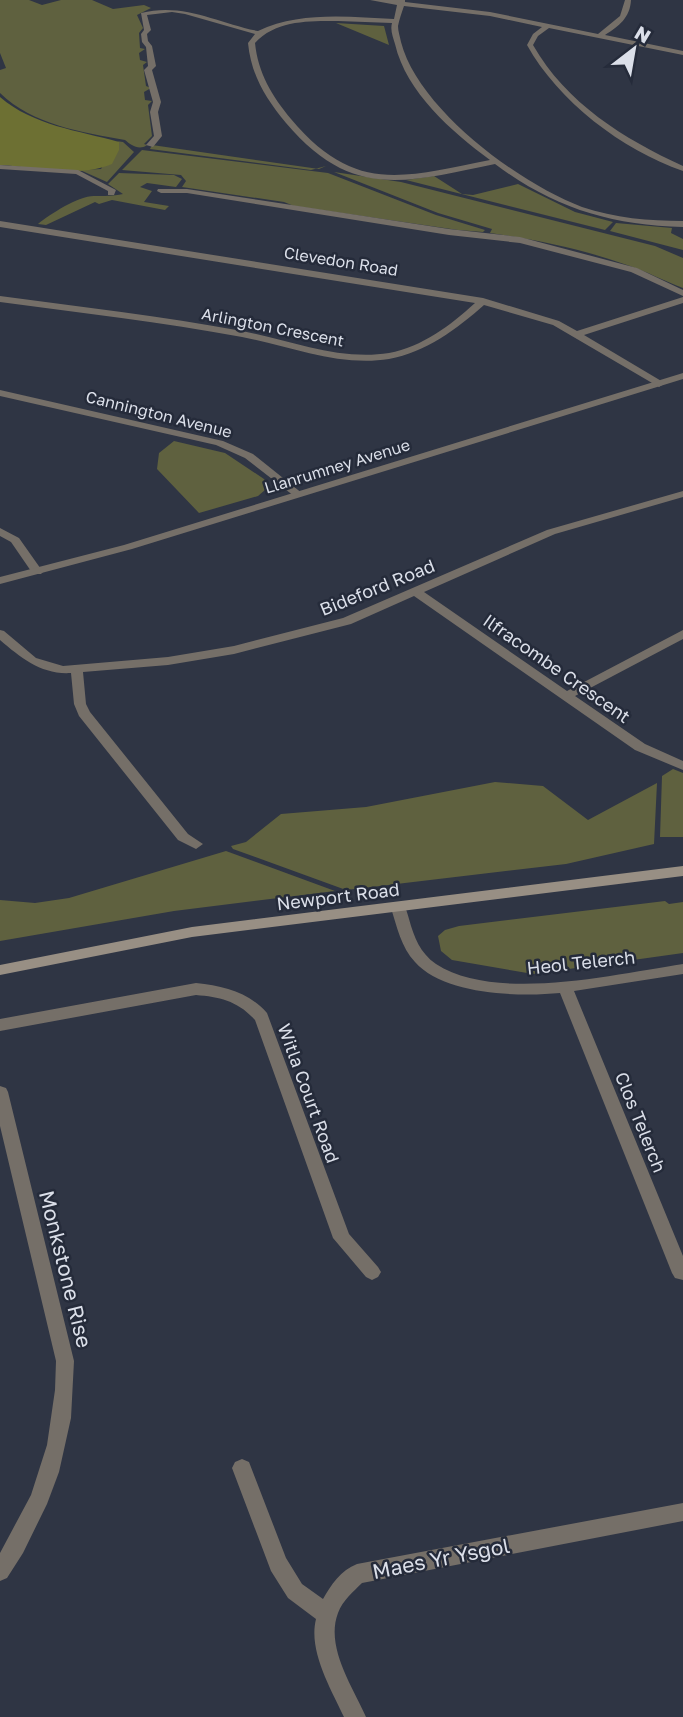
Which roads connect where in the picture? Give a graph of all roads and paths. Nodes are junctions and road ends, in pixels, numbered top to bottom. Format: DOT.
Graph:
graph roads {
  1 [pos="373,0"];
  2 [pos="628,0"];
  3 [pos="401,1"];
  4 [pos="393,21"];
  5 [pos="547,26"];
  6 [pos="259,33"];
  7 [pos="598,37"];
  8 [pos="683,53"];
  9 [pos="150,145"];
  10 [pos="498,161"];
  11 [pos="0,167"];
  12 [pos="683,169"];
  13 [pos="161,191"];
  14 [pos="111,193"];
  15 [pos="0,224"];
  16 [pos="683,224"];
  17 [pos="683,293"];
  18 [pos="0,299"];
  19 [pos="683,300"];
  20 [pos="484,301"];
  21 [pos="578,334"];
  22 [pos="683,376"];
  23 [pos="659,384"];
  24 [pos="0,393"];
  25 [pos="298,494"];
  26 [pos="683,494"];
  27 [pos="0,531"];
  28 [pos="37,572"];
  29 [pos="0,581"];
  30 [pos="416,592"];
  31 [pos="0,634"];
  32 [pos="683,634"];
  33 [pos="78,670"];
  34 [pos="568,695"];
  35 [pos="683,766"];
  36 [pos="196,844"];
  37 [pos="683,871"];
  38 [pos="398,908"];
  39 [pos="0,970"];
  40 [pos="683,970"];
  41 [pos="564,985"];
  42 [pos="0,1025"];
  43 [pos="0,1092"];
  44 [pos="675,1236"];
  45 [pos="372,1272"];
  46 [pos="681,1273"];
  47 [pos="242,1468"];
  48 [pos="683,1512"];
  49 [pos="0,1572"];
  50 [pos="326,1614"];
  51 [pos="355,1717"];
  1 -- 3 [label="street"];
  2 -- 7 [label="street"];
  3 -- 4 [label="street"];
  3 -- 5 [label="street"];
  4 -- 6 [label="street"];
  4 -- 10 [label="street"];
  5 -- 7 [label="street"];
  5 -- 12 [label="street"];
  6 -- 9 [label="street"];
  6 -- 10 [label="street"];
  7 -- 8 [label="street"];
  10 -- 16 [label="street"];
  11 -- 14 [label="street"];
  13 -- 17 [label="street"];
  15 -- 20 [label="street, Clevedon Road"];
  18 -- 20 [label="street, Arlington Crescent"];
  19 -- 21 [label="street"];
  20 -- 21 [label="street, Clevedon Road"];
  21 -- 23 [label="street, Clevedon Road"];
  22 -- 23 [label="street, Llanrumney Avenue"];
  23 -- 25 [label="street, Llanrumney Avenue"];
  24 -- 25 [label="street, Cannington Avenue"];
  25 -- 28 [label="street, Llanrumney Avenue"];
  26 -- 30 [label="street, Bideford Road"];
  27 -- 28 [label="street"];
  28 -- 29 [label="street, Llanrumney Avenue"];
  30 -- 33 [label="street, Bideford Road"];
  30 -- 34 [label="street, Ilfracombe Crescent"];
  31 -- 33 [label="street, Bideford Road"];
  32 -- 34 [label="street"];
  33 -- 36 [label="street"];
  34 -- 35 [label="street, Ilfracombe Crescent"];
  37 -- 38 [label="main road, Newport Road"];
  38 -- 39 [label="main road, Newport Road"];
  38 -- 41 [label="street, Heol Telerch"];
  40 -- 41 [label="street, Heol Telerch"];
  41 -- 44 [label="street, Clos Telerch"];
  42 -- 45 [label="street, Witla Court Road"];
  43 -- 49 [label="street, Monkstone Rise"];
  44 -- 46 [label="street, Clos Telerch"];
  47 -- 50 [label="street"];
  48 -- 50 [label="street, Maes Yr Ysgol"];
  50 -- 51 [label="street"];
}
